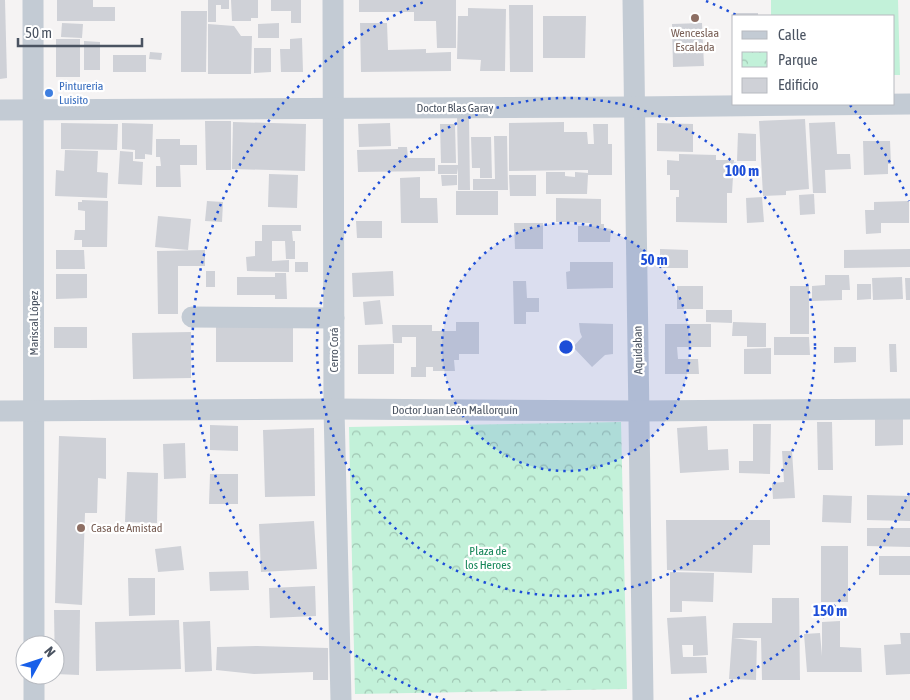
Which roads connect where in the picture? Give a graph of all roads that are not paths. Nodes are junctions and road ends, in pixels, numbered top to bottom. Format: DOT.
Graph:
graph roads {
  1 [pos="33,0"];
  2 [pos="333,0"];
  3 [pos="633,0"];
  4 [pos="895,104"];
  5 [pos="910,104"];
  6 [pos="818,105"];
  7 [pos="635,107"];
  8 [pos="334,108"];
  9 [pos="0,110"];
  10 [pos="33,110"];
  11 [pos="192,317"];
  12 [pos="334,318"];
  13 [pos="334,408"];
  14 [pos="910,410"];
  15 [pos="0,411"];
  16 [pos="34,411"];
  17 [pos="639,411"];
  18 [pos="34,635"];
  19 [pos="34,685"];
  20 [pos="34,700"];
  21 [pos="341,700"];
  22 [pos="643,700"];
  1 -- 10 [label="street, Mariscal López"];
  2 -- 8 [label="street, Cerro Corá"];
  3 -- 7 [label="street, Aquidaban"];
  4 -- 5 [label="street, Doctor Blas Garay"];
  6 -- 7 [label="street, Doctor Blas Garay"];
  7 -- 8 [label="street, Doctor Blas Garay"];
  7 -- 17 [label="street, Aquidaban"];
  8 -- 10 [label="street, Doctor Blas Garay"];
  8 -- 12 [label="street, Cerro Corá"];
  9 -- 10 [label="street, Doctor Blas Garay"];
  10 -- 16 [label="street, Mariscal López"];
  11 -- 12 [label="street"];
  12 -- 13 [label="street, Cerro Corá"];
  13 -- 16 [label="street, Doctor Juan León Mallorquín"];
  13 -- 17 [label="street, Doctor Juan León Mallorquín"];
  13 -- 21 [label="street, Cerro Corá"];
  14 -- 17 [label="street, Doctor Juan León Mallorquín"];
  15 -- 16 [label="street, Doctor Juan León Mallorquín"];
  16 -- 18 [label="street, Mariscal López"];
  17 -- 22 [label="street, Aquidaban"];
  19 -- 20 [label="street"];
}
